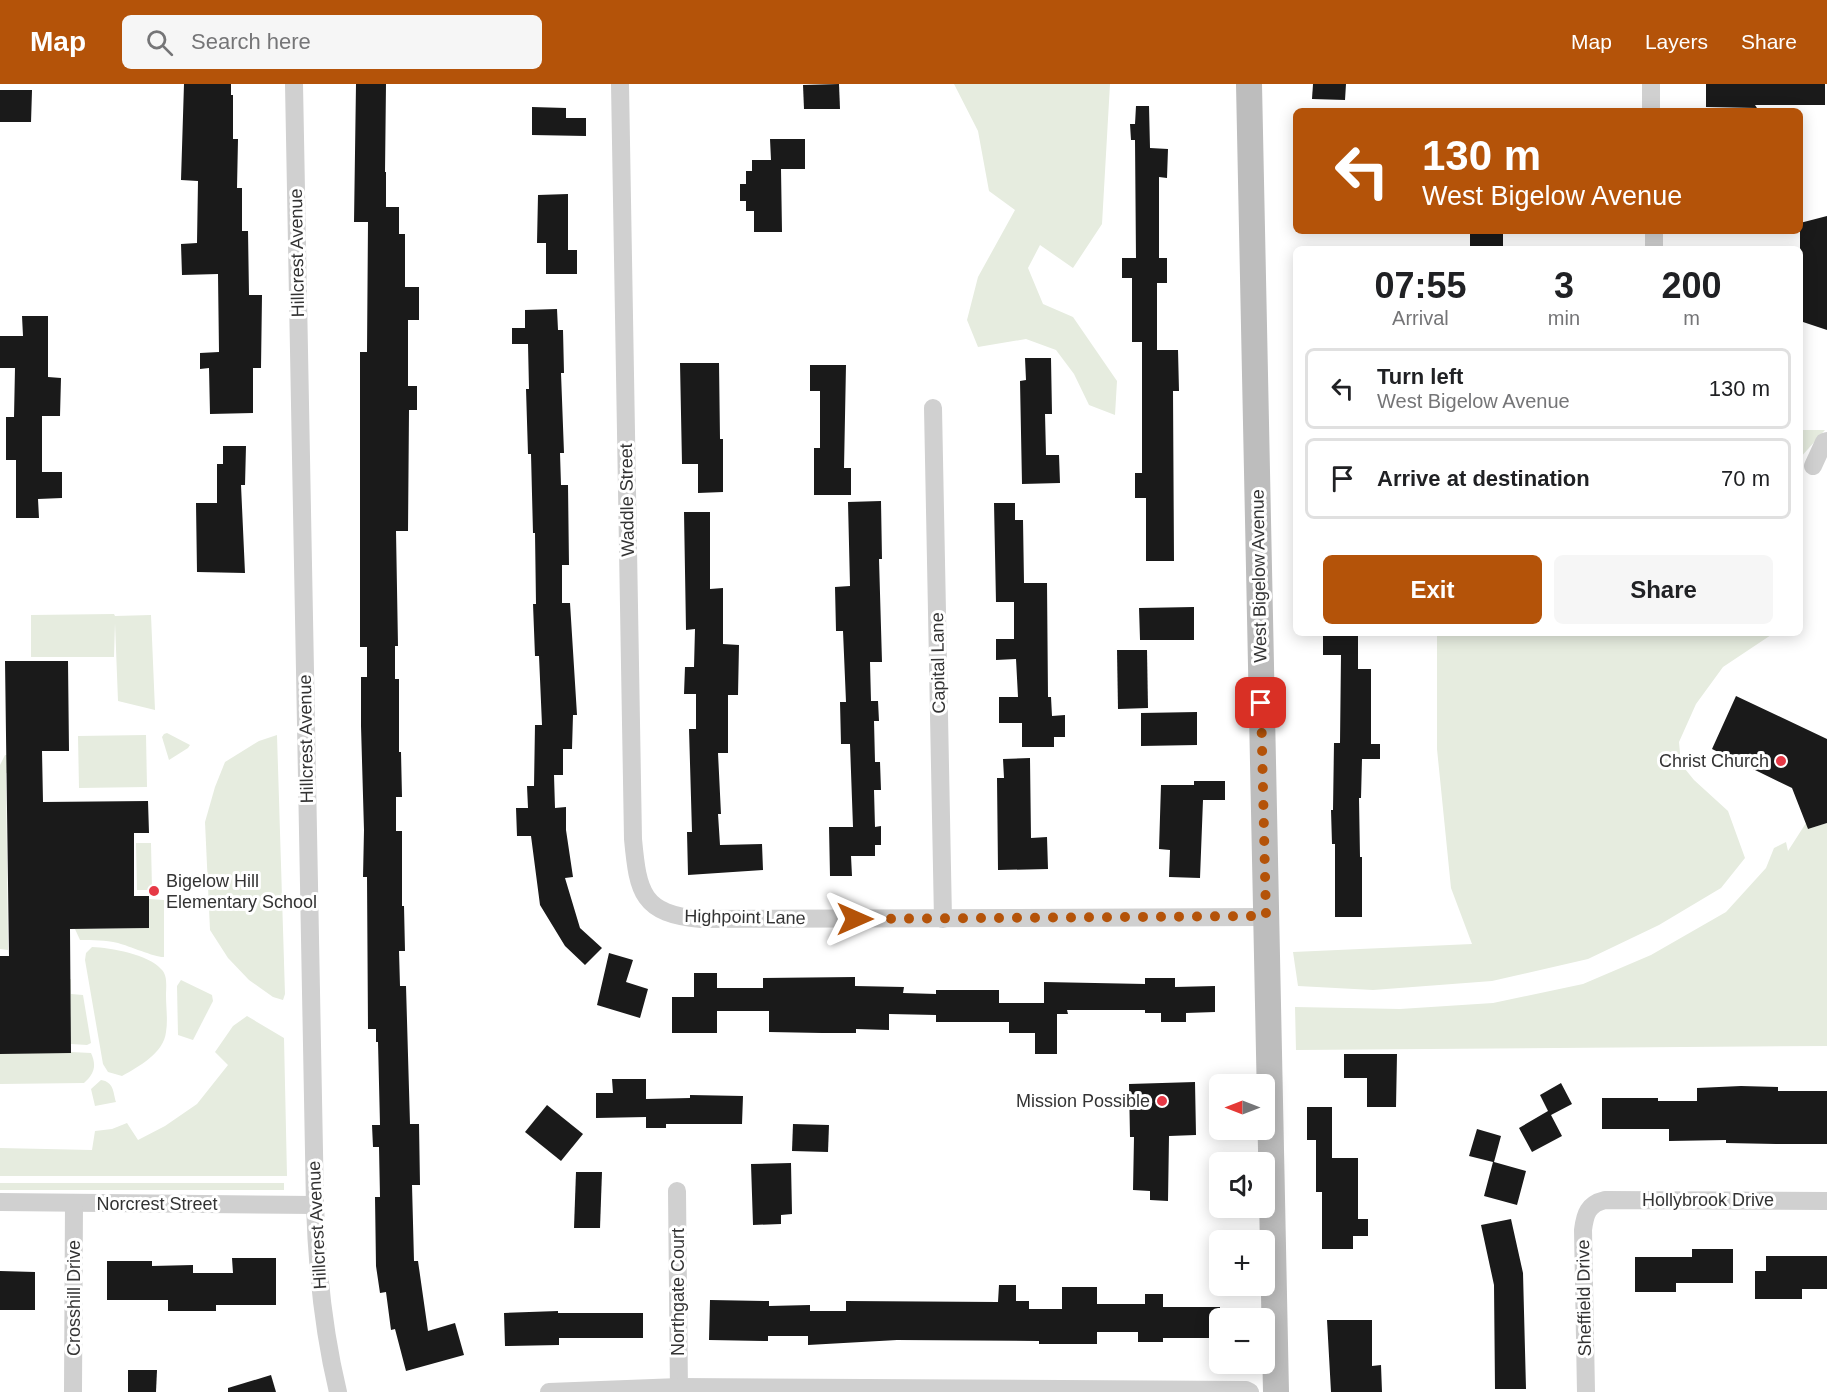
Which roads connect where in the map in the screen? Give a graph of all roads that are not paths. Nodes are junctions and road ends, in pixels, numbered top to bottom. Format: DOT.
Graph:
graph roads {
  1 [pos="294,84"];
  2 [pos="620,84"];
  3 [pos="1249,84"];
  4 [pos="1651,84"];
  5 [pos="1651,108"];
  6 [pos="933,408"];
  7 [pos="1827,441"];
  8 [pos="1813,466"];
  9 [pos="657,908"];
  10 [pos="1266,916"];
  11 [pos="943,919"];
  12 [pos="677,1191"];
  13 [pos="1827,1201"];
  14 [pos="0,1202"];
  15 [pos="74,1203"];
  16 [pos="315,1205"];
  17 [pos="1591,1206"];
  18 [pos="678,1390"];
  19 [pos="73,1392"];
  20 [pos="338,1392"];
  21 [pos="549,1392"];
  22 [pos="1250,1392"];
  23 [pos="1276,1392"];
  24 [pos="1586,1392"];
  1 -- 16 [label="street, Hillcrest Avenue"];
  2 -- 9 [label="street, Waddle Street"];
  3 -- 10 [label="main road, West Bigelow Avenue"];
  4 -- 5 [label="street"];
  6 -- 11 [label="street, Capital Lane"];
  7 -- 8 [label="street"];
  9 -- 11 [label="street, Highpoint Lane"];
  10 -- 11 [label="street, Highpoint Lane"];
  10 -- 23 [label="main road, West Bigelow Avenue"];
  12 -- 18 [label="street, Northgate Court"];
  13 -- 17 [label="street, Hollybrook Drive"];
  14 -- 15 [label="street, Norcrest Street"];
  15 -- 16 [label="street, Norcrest Street"];
  15 -- 19 [label="street, Crosshill Drive"];
  16 -- 20 [label="street, Hillcrest Avenue"];
  17 -- 24 [label="street, Sheffield Drive"];
  18 -- 21 [label="street"];
  18 -- 22 [label="street"];
}
